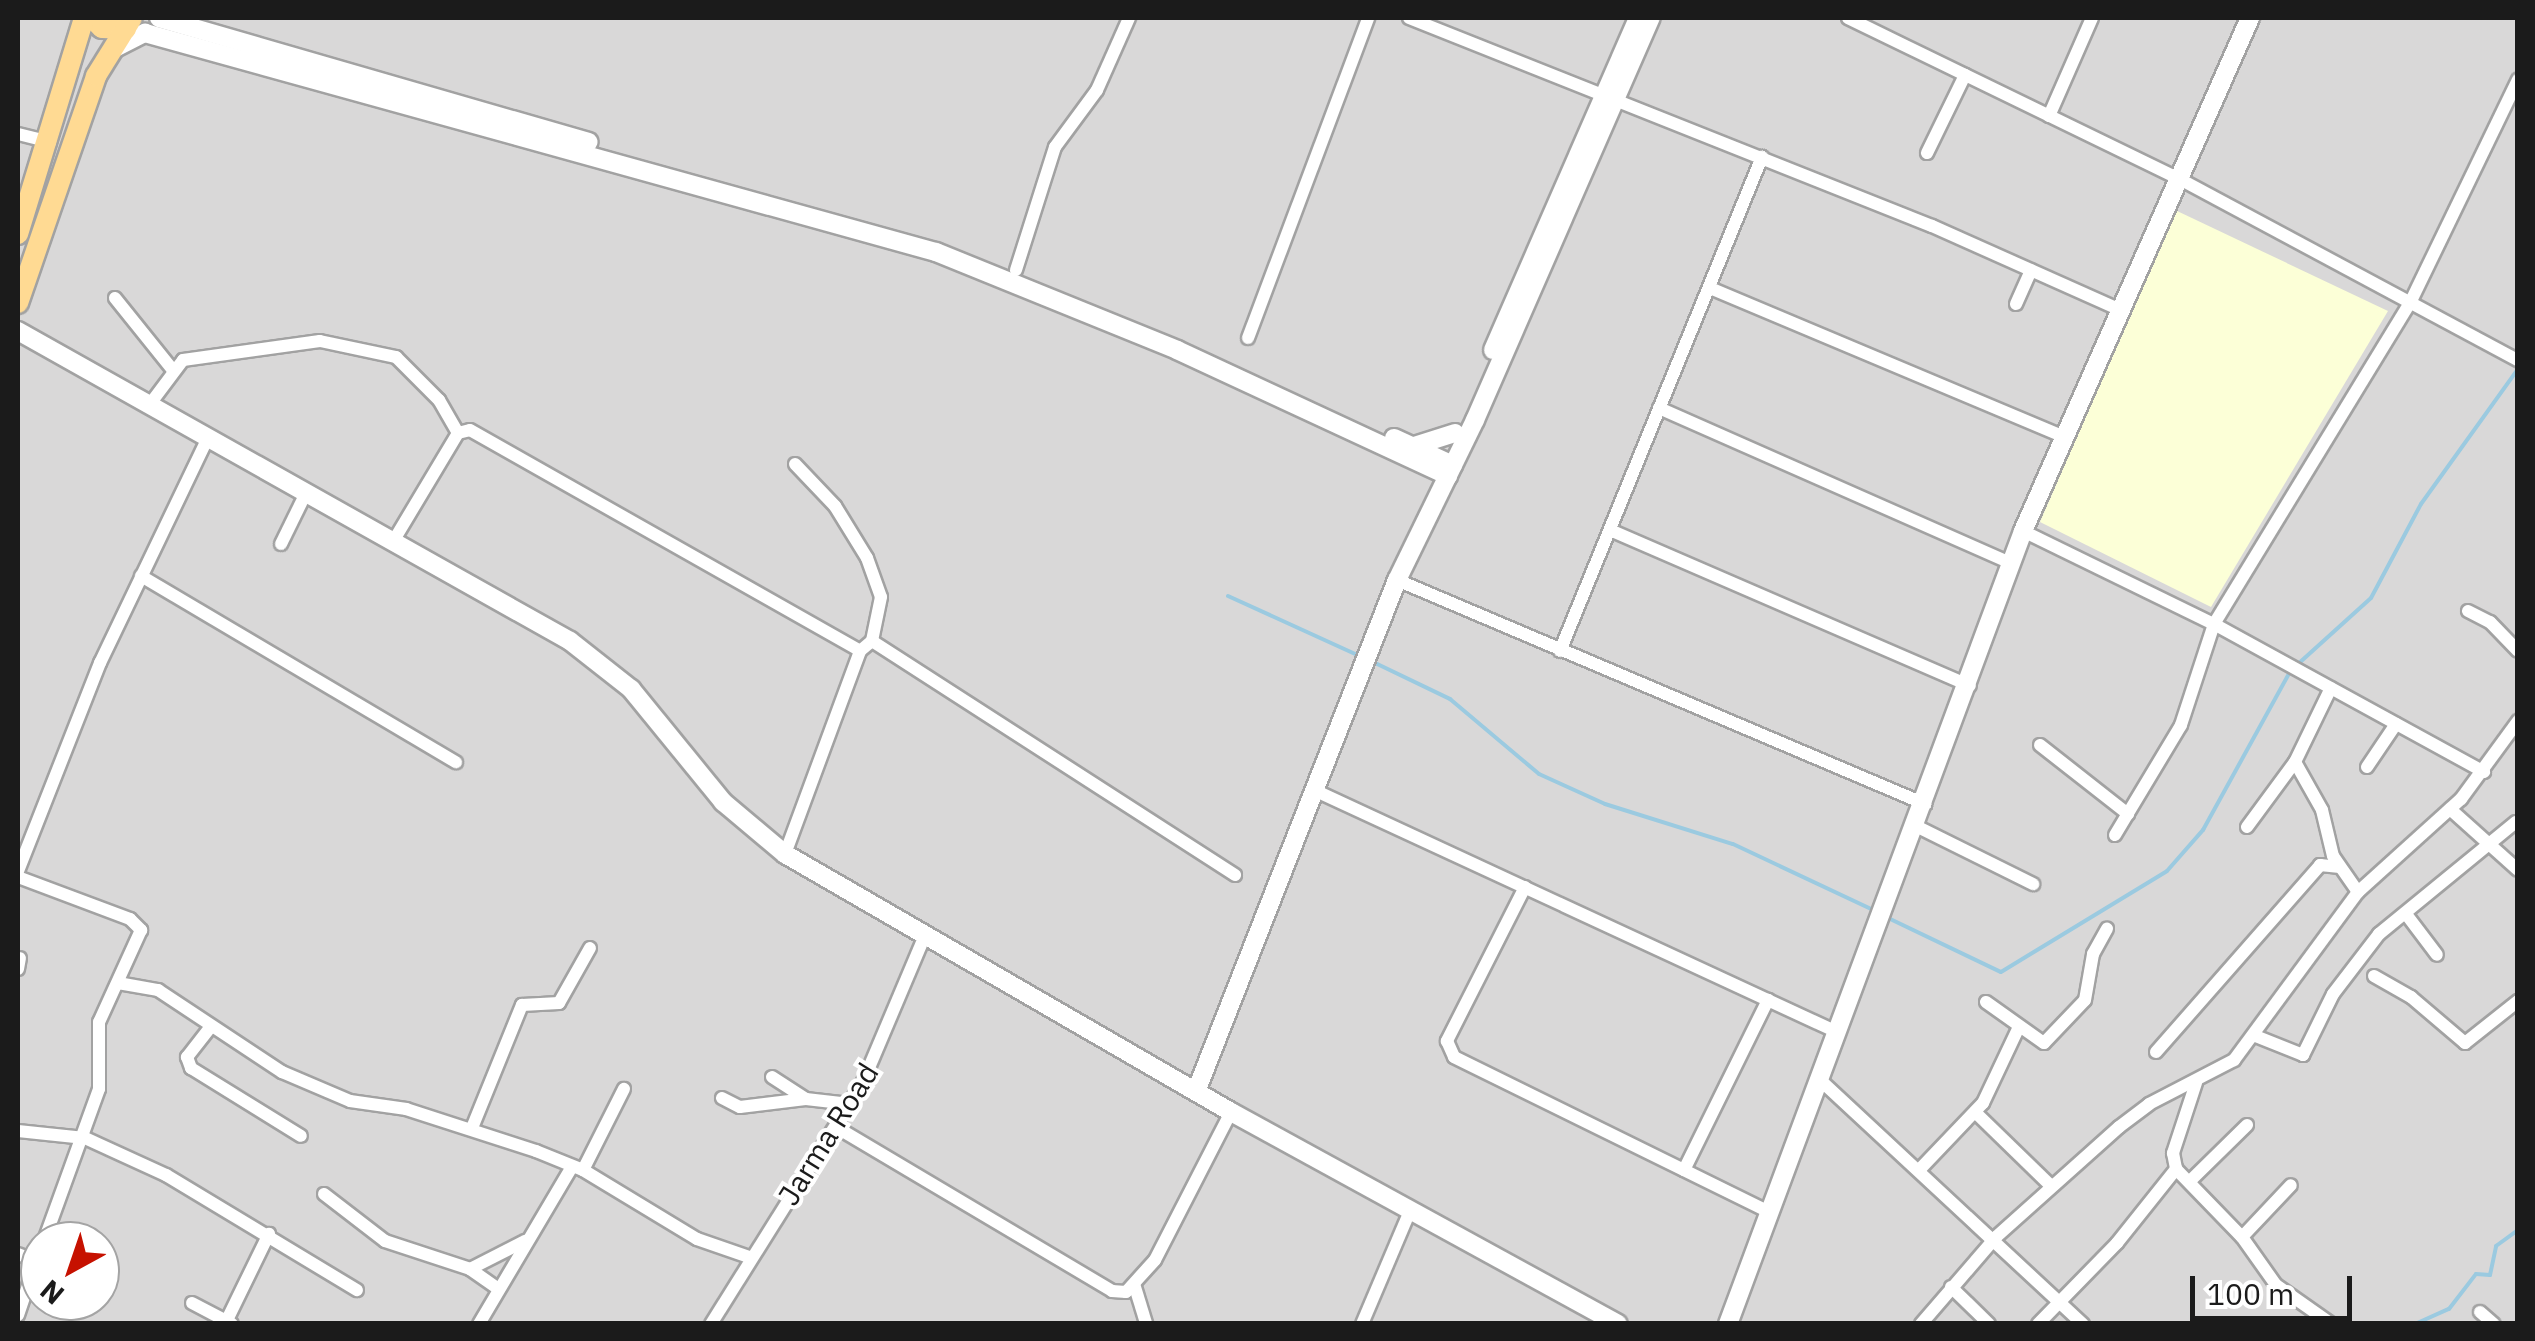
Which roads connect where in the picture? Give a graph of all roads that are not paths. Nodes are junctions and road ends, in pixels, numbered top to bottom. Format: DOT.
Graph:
graph roads {
  1 [pos="84,18"];
  2 [pos="92,18"];
  3 [pos="159,18"];
  4 [pos="1129,18"];
  5 [pos="1368,18"];
  6 [pos="1409,18"];
  7 [pos="1638,18"];
  8 [pos="1651,18"];
  9 [pos="1848,18"];
  10 [pos="2092,18"];
  11 [pos="2250,18"];
  12 [pos="129,23"];
  13 [pos="110,52"];
  14 [pos="1966,75"];
  15 [pos="2518,80"];
  16 [pos="1611,96"];
  17 [pos="2049,116"];
  18 [pos="18,134"];
  19 [pos="50,142"];
  20 [pos="1928,153"];
  21 [pos="1762,157"];
  22 [pos="2178,178"];
  23 [pos="18,234"];
  24 [pos="1016,270"];
  25 [pos="2031,270"];
  26 [pos="1710,288"];
  27 [pos="116,298"];
  28 [pos="2411,301"];
  29 [pos="18,303"];
  30 [pos="2016,304"];
  31 [pos="2118,309"];
  32 [pos="18,331"];
  33 [pos="1248,338"];
  34 [pos="2515,359"];
  35 [pos="172,369"];
  36 [pos="150,404"];
  37 [pos="1659,408"];
  38 [pos="1455,433"];
  39 [pos="458,434"];
  40 [pos="209,436"];
  41 [pos="2062,436"];
  42 [pos="1408,451"];
  43 [pos="795,464"];
  44 [pos="1446,468"];
  45 [pos="307,490"];
  46 [pos="1432,498"];
  47 [pos="1610,530"];
  48 [pos="2024,531"];
  49 [pos="394,540"];
  50 [pos="280,544"];
  51 [pos="2011,563"];
  52 [pos="140,576"];
  53 [pos="1396,580"];
  54 [pos="2468,611"];
  55 [pos="2214,624"];
  56 [pos="872,641"];
  57 [pos="860,651"];
  58 [pos="1560,651"];
  59 [pos="2518,651"];
  60 [pos="1970,686"];
  61 [pos="2331,688"];
  62 [pos="2396,724"];
  63 [pos="2517,724"];
  64 [pos="2040,744"];
  65 [pos="456,762"];
  66 [pos="2295,762"];
  67 [pos="2368,767"];
  68 [pos="2484,772"];
  69 [pos="1314,790"];
  70 [pos="1924,804"];
  71 [pos="2450,809"];
  72 [pos="2128,814"];
  73 [pos="2516,822"];
  74 [pos="1916,826"];
  75 [pos="2247,827"];
  76 [pos="2116,835"];
  77 [pos="2490,845"];
  78 [pos="785,854"];
  79 [pos="2340,867"];
  80 [pos="2518,870"];
  81 [pos="18,874"];
  82 [pos="1234,875"];
  83 [pos="2033,884"];
  84 [pos="1525,887"];
  85 [pos="2358,892"];
  86 [pos="2406,914"];
  87 [pos="2107,929"];
  88 [pos="925,935"];
  89 [pos="590,948"];
  90 [pos="2437,955"];
  91 [pos="2374,976"];
  92 [pos="118,983"];
  93 [pos="1768,1000"];
  94 [pos="1986,1002"];
  95 [pos="2518,1002"];
  96 [pos="2019,1027"];
  97 [pos="209,1029"];
  98 [pos="1836,1032"];
  99 [pos="2252,1036"];
  100 [pos="2156,1052"];
  101 [pos="772,1076"];
  102 [pos="1818,1078"];
  103 [pos="2196,1082"];
  104 [pos="624,1089"];
  105 [pos="1197,1089"];
  106 [pos="722,1098"];
  107 [pos="806,1099"];
  108 [pos="850,1104"];
  109 [pos="1232,1112"];
  110 [pos="1975,1112"];
  111 [pos="2246,1125"];
  112 [pos="836,1127"];
  113 [pos="472,1128"];
  114 [pos="18,1131"];
  115 [pos="301,1136"];
  116 [pos="85,1138"];
  117 [pos="1921,1168"];
  118 [pos="2176,1169"];
  119 [pos="577,1170"];
  120 [pos="1684,1170"];
  121 [pos="2190,1181"];
  122 [pos="2291,1185"];
  123 [pos="2050,1186"];
  124 [pos="324,1194"];
  125 [pos="1410,1210"];
  126 [pos="1769,1212"];
  127 [pos="52,1221"];
  128 [pos="269,1234"];
  129 [pos="1996,1237"];
  130 [pos="2242,1237"];
  131 [pos="527,1240"];
  132 [pos="749,1258"];
  133 [pos="470,1269"];
  134 [pos="1951,1287"];
  135 [pos="1136,1288"];
  136 [pos="499,1289"];
  137 [pos="358,1290"];
  138 [pos="192,1302"];
  139 [pos="2060,1302"];
  140 [pos="2480,1312"];
  141 [pos="229,1322"];
  142 [pos="2330,1323"];
  143 [pos="479,1324"];
  144 [pos="712,1324"];
  145 [pos="1146,1324"];
  146 [pos="1362,1324"];
  147 [pos="1618,1324"];
  148 [pos="1728,1324"];
  149 [pos="1920,1324"];
  150 [pos="1989,1324"];
  151 [pos="2038,1324"];
  152 [pos="2083,1324"];
  153 [pos="2494,1324"];
  1 -- 19 [label="main road"];
  2 -- 12 [label="main road"];
  3 -- 24 [label="street"];
  4 -- 24 [label="street"];
  5 -- 33 [label="street"];
  6 -- 16 [label="street"];
  7 -- 16 [label="street"];
  8 -- 16 [label="street"];
  9 -- 14 [label="street"];
  10 -- 17 [label="street"];
  11 -- 22 [label="street"];
  12 -- 13 [label="main road"];
  13 -- 29 [label="main road"];
  13 -- 42 [label="street"];
  14 -- 17 [label="street"];
  14 -- 20 [label="street"];
  15 -- 28 [label="street"];
  16 -- 21 [label="street"];
  16 -- 38 [label="street"];
  16 -- 44 [label="street"];
  17 -- 22 [label="street"];
  18 -- 19 [label="street"];
  19 -- 23 [label="main road"];
  21 -- 25 [label="street"];
  21 -- 26 [label="street"];
  22 -- 28 [label="street"];
  22 -- 31 [label="street"];
  24 -- 42 [label="street"];
  25 -- 30 [label="street"];
  25 -- 31 [label="street"];
  26 -- 37 [label="street"];
  26 -- 41 [label="street"];
  27 -- 35 [label="street"];
  28 -- 34 [label="street"];
  28 -- 55 [label="street"];
  31 -- 41 [label="street"];
  32 -- 36 [label="street"];
  35 -- 36 [label="street"];
  35 -- 39 [label="street"];
  36 -- 40 [label="street"];
  37 -- 47 [label="street"];
  37 -- 51 [label="street"];
  38 -- 42 [label="street"];
  38 -- 44 [label="street"];
  39 -- 49 [label="street"];
  39 -- 57 [label="street"];
  40 -- 45 [label="street"];
  40 -- 52 [label="street"];
  41 -- 48 [label="street"];
  42 -- 44 [label="street"];
  42 -- 46 [label="street"];
  43 -- 56 [label="street"];
  44 -- 46 [label="street"];
  45 -- 49 [label="street"];
  45 -- 50 [label="street"];
  46 -- 53 [label="street"];
  47 -- 58 [label="street"];
  47 -- 60 [label="street"];
  48 -- 51 [label="street"];
  48 -- 55 [label="street"];
  49 -- 78 [label="street"];
  51 -- 60 [label="street"];
  52 -- 65 [label="street"];
  52 -- 81 [label="street"];
  53 -- 58 [label="street"];
  53 -- 69 [label="street"];
  54 -- 59 [label="street"];
  55 -- 61 [label="street"];
  55 -- 72 [label="street"];
  56 -- 57 [label="street"];
  56 -- 82 [label="street"];
  57 -- 78 [label="street"];
  58 -- 70 [label="street"];
  60 -- 70 [label="street"];
  61 -- 62 [label="street"];
  61 -- 66 [label="street"];
  62 -- 67 [label="street"];
  62 -- 68 [label="street"];
  63 -- 68 [label="street"];
  64 -- 72 [label="street"];
  66 -- 75 [label="street"];
  66 -- 79 [label="street"];
  68 -- 71 [label="street"];
  69 -- 84 [label="street"];
  69 -- 105 [label="street"];
  70 -- 74 [label="street"];
  71 -- 77 [label="street"];
  71 -- 85 [label="street"];
  72 -- 76 [label="street"];
  73 -- 77 [label="street"];
  74 -- 83 [label="street"];
  74 -- 98 [label="street"];
  77 -- 80 [label="street"];
  77 -- 86 [label="street"];
  78 -- 88 [label="street"];
  79 -- 85 [label="street"];
  79 -- 100 [label="street"];
  81 -- 92 [label="street"];
  84 -- 93 [label="street"];
  84 -- 120 [label="street"];
  85 -- 99 [label="street"];
  86 -- 90 [label="street"];
  86 -- 99 [label="street"];
  87 -- 96 [label="street"];
  88 -- 105 [label="street"];
  88 -- 108 [label="street, Jarma Road"];
  89 -- 113 [label="street"];
  91 -- 95 [label="street"];
  92 -- 97 [label="street"];
  92 -- 116 [label="street"];
  93 -- 98 [label="street"];
  93 -- 120 [label="street"];
  94 -- 96 [label="street"];
  96 -- 110 [label="street"];
  97 -- 113 [label="street"];
  97 -- 115 [label="street"];
  98 -- 102 [label="street"];
  99 -- 103 [label="street"];
  101 -- 107 [label="street"];
  102 -- 117 [label="street"];
  102 -- 126 [label="street"];
  103 -- 118 [label="street"];
  103 -- 123 [label="street"];
  104 -- 119 [label="street"];
  105 -- 109 [label="street"];
  106 -- 107 [label="street"];
  107 -- 108 [label="street"];
  108 -- 112 [label="street, Jarma Road"];
  109 -- 125 [label="street"];
  109 -- 135 [label="street"];
  110 -- 117 [label="street"];
  110 -- 123 [label="street"];
  111 -- 121 [label="street"];
  112 -- 132 [label="street, Jarma Road"];
  112 -- 135 [label="street"];
  113 -- 119 [label="street"];
  114 -- 116 [label="street"];
  116 -- 127 [label="street"];
  116 -- 128 [label="street"];
  117 -- 129 [label="street"];
  118 -- 121 [label="street"];
  118 -- 139 [label="street"];
  119 -- 131 [label="street"];
  119 -- 132 [label="street"];
  120 -- 126 [label="street"];
  121 -- 130 [label="street"];
  122 -- 130 [label="street"];
  123 -- 129 [label="street"];
  124 -- 133 [label="street"];
  125 -- 146 [label="street"];
  125 -- 147 [label="street"];
  126 -- 148 [label="street"];
  128 -- 137 [label="street"];
  128 -- 141 [label="street"];
  129 -- 134 [label="street"];
  129 -- 139 [label="street"];
  130 -- 142 [label="street"];
  131 -- 133 [label="street"];
  131 -- 136 [label="street"];
  132 -- 144 [label="street, Jarma Road"];
  133 -- 136 [label="street"];
  134 -- 149 [label="street"];
  134 -- 150 [label="street"];
  135 -- 145 [label="street"];
  136 -- 143 [label="street"];
  138 -- 141 [label="street"];
  139 -- 151 [label="street"];
  139 -- 152 [label="street"];
  140 -- 153 [label="street"];
}
